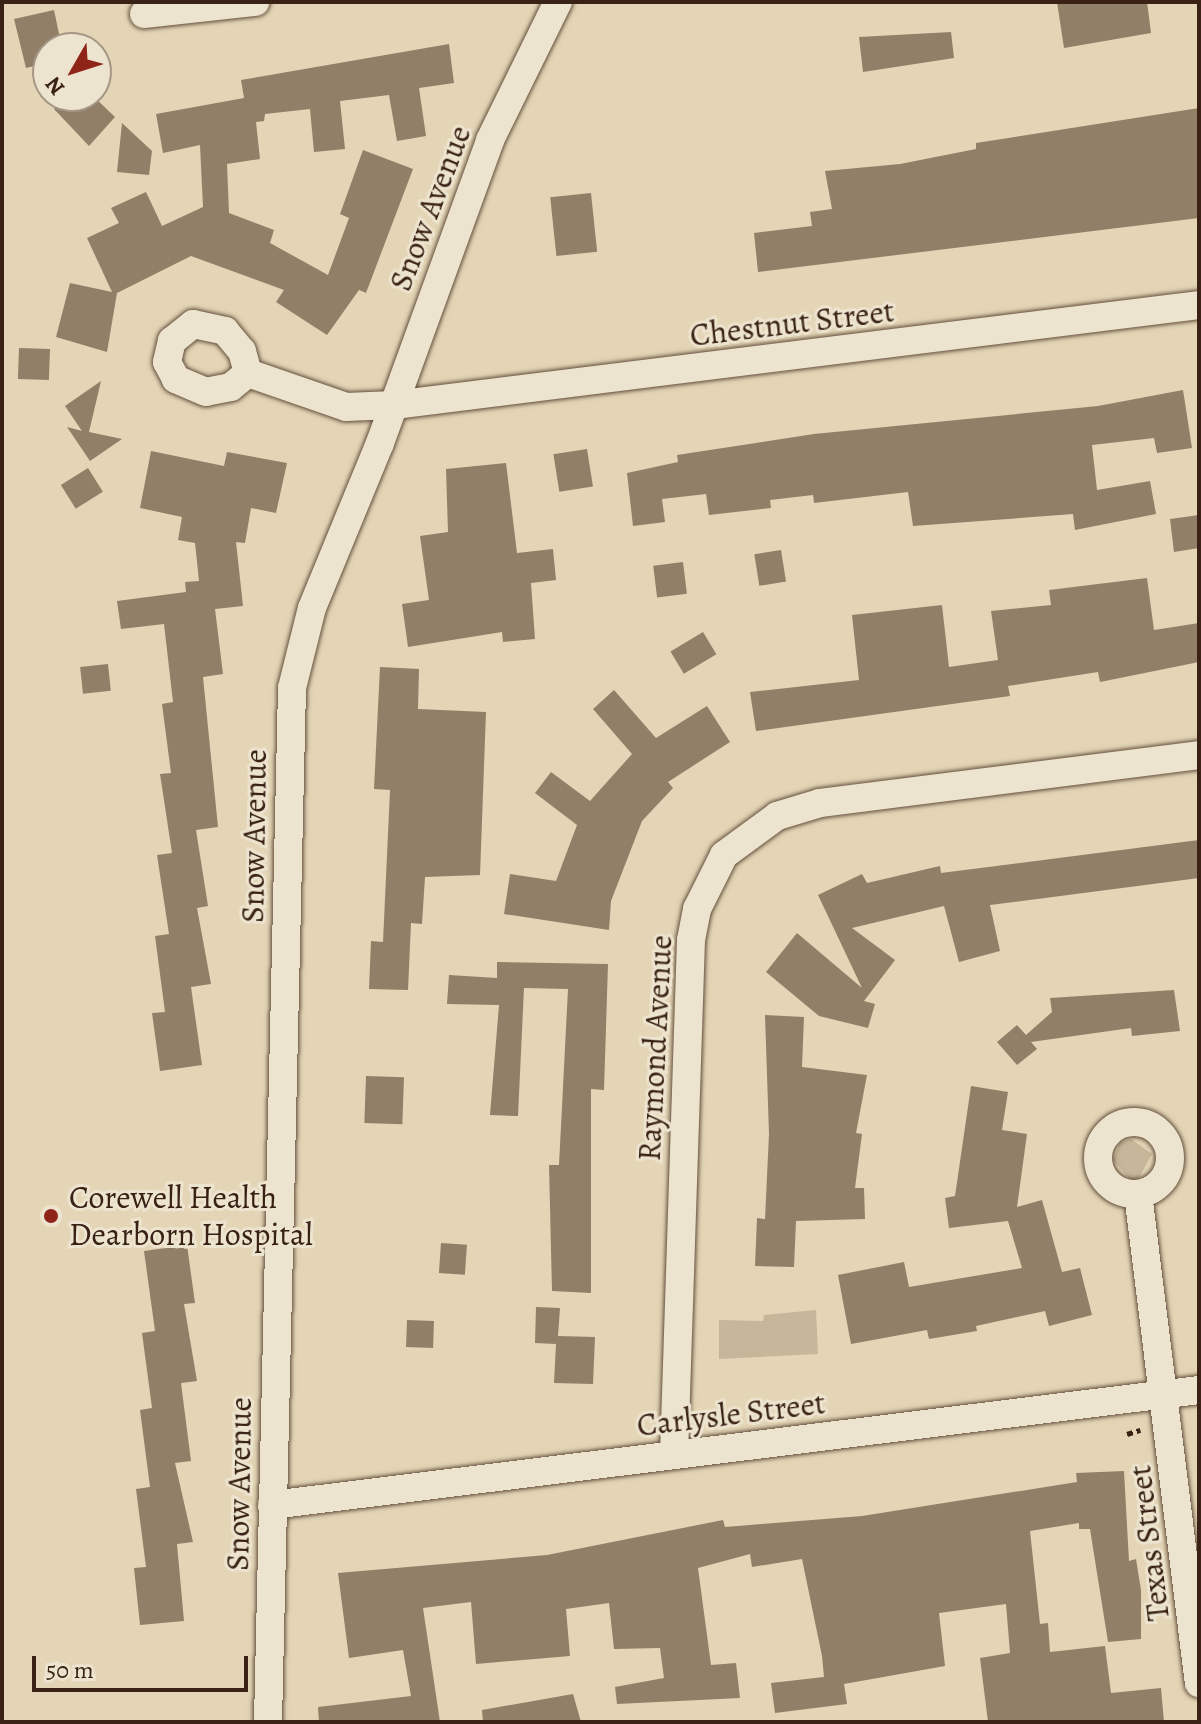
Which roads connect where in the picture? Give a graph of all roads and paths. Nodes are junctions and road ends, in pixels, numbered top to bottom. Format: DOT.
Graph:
graph roads {
  1 [pos="255,2"];
  2 [pos="558,2"];
  3 [pos="144,14"];
  4 [pos="1199,305"];
  5 [pos="248,373"];
  6 [pos="394,405"];
  7 [pos="1199,755"];
  8 [pos="1138,1194"];
  9 [pos="1199,1390"];
  10 [pos="1166,1395"];
  11 [pos="1140,1430"];
  12 [pos="1127,1434"];
  13 [pos="674,1455"];
  14 [pos="272,1505"];
  15 [pos="1199,1683"];
  16 [pos="268,1722"];
  1 -- 3 [label="street"];
  2 -- 6 [label="street, Snow Avenue"];
  4 -- 6 [label="street, Chestnut Street"];
  5 -- 6 [label="street, Chestnut Street"];
  6 -- 14 [label="street, Snow Avenue"];
  7 -- 13 [label="street, Raymond Avenue"];
  8 -- 10 [label="street, Texas Street"];
  9 -- 10 [label="street, Carlysle Street"];
  10 -- 13 [label="street, Carlysle Street"];
  10 -- 15 [label="street, Texas Street"];
  11 -- 12 [label="path"];
  13 -- 14 [label="street, Carlysle Street"];
  14 -- 16 [label="street, Snow Avenue"];
}
